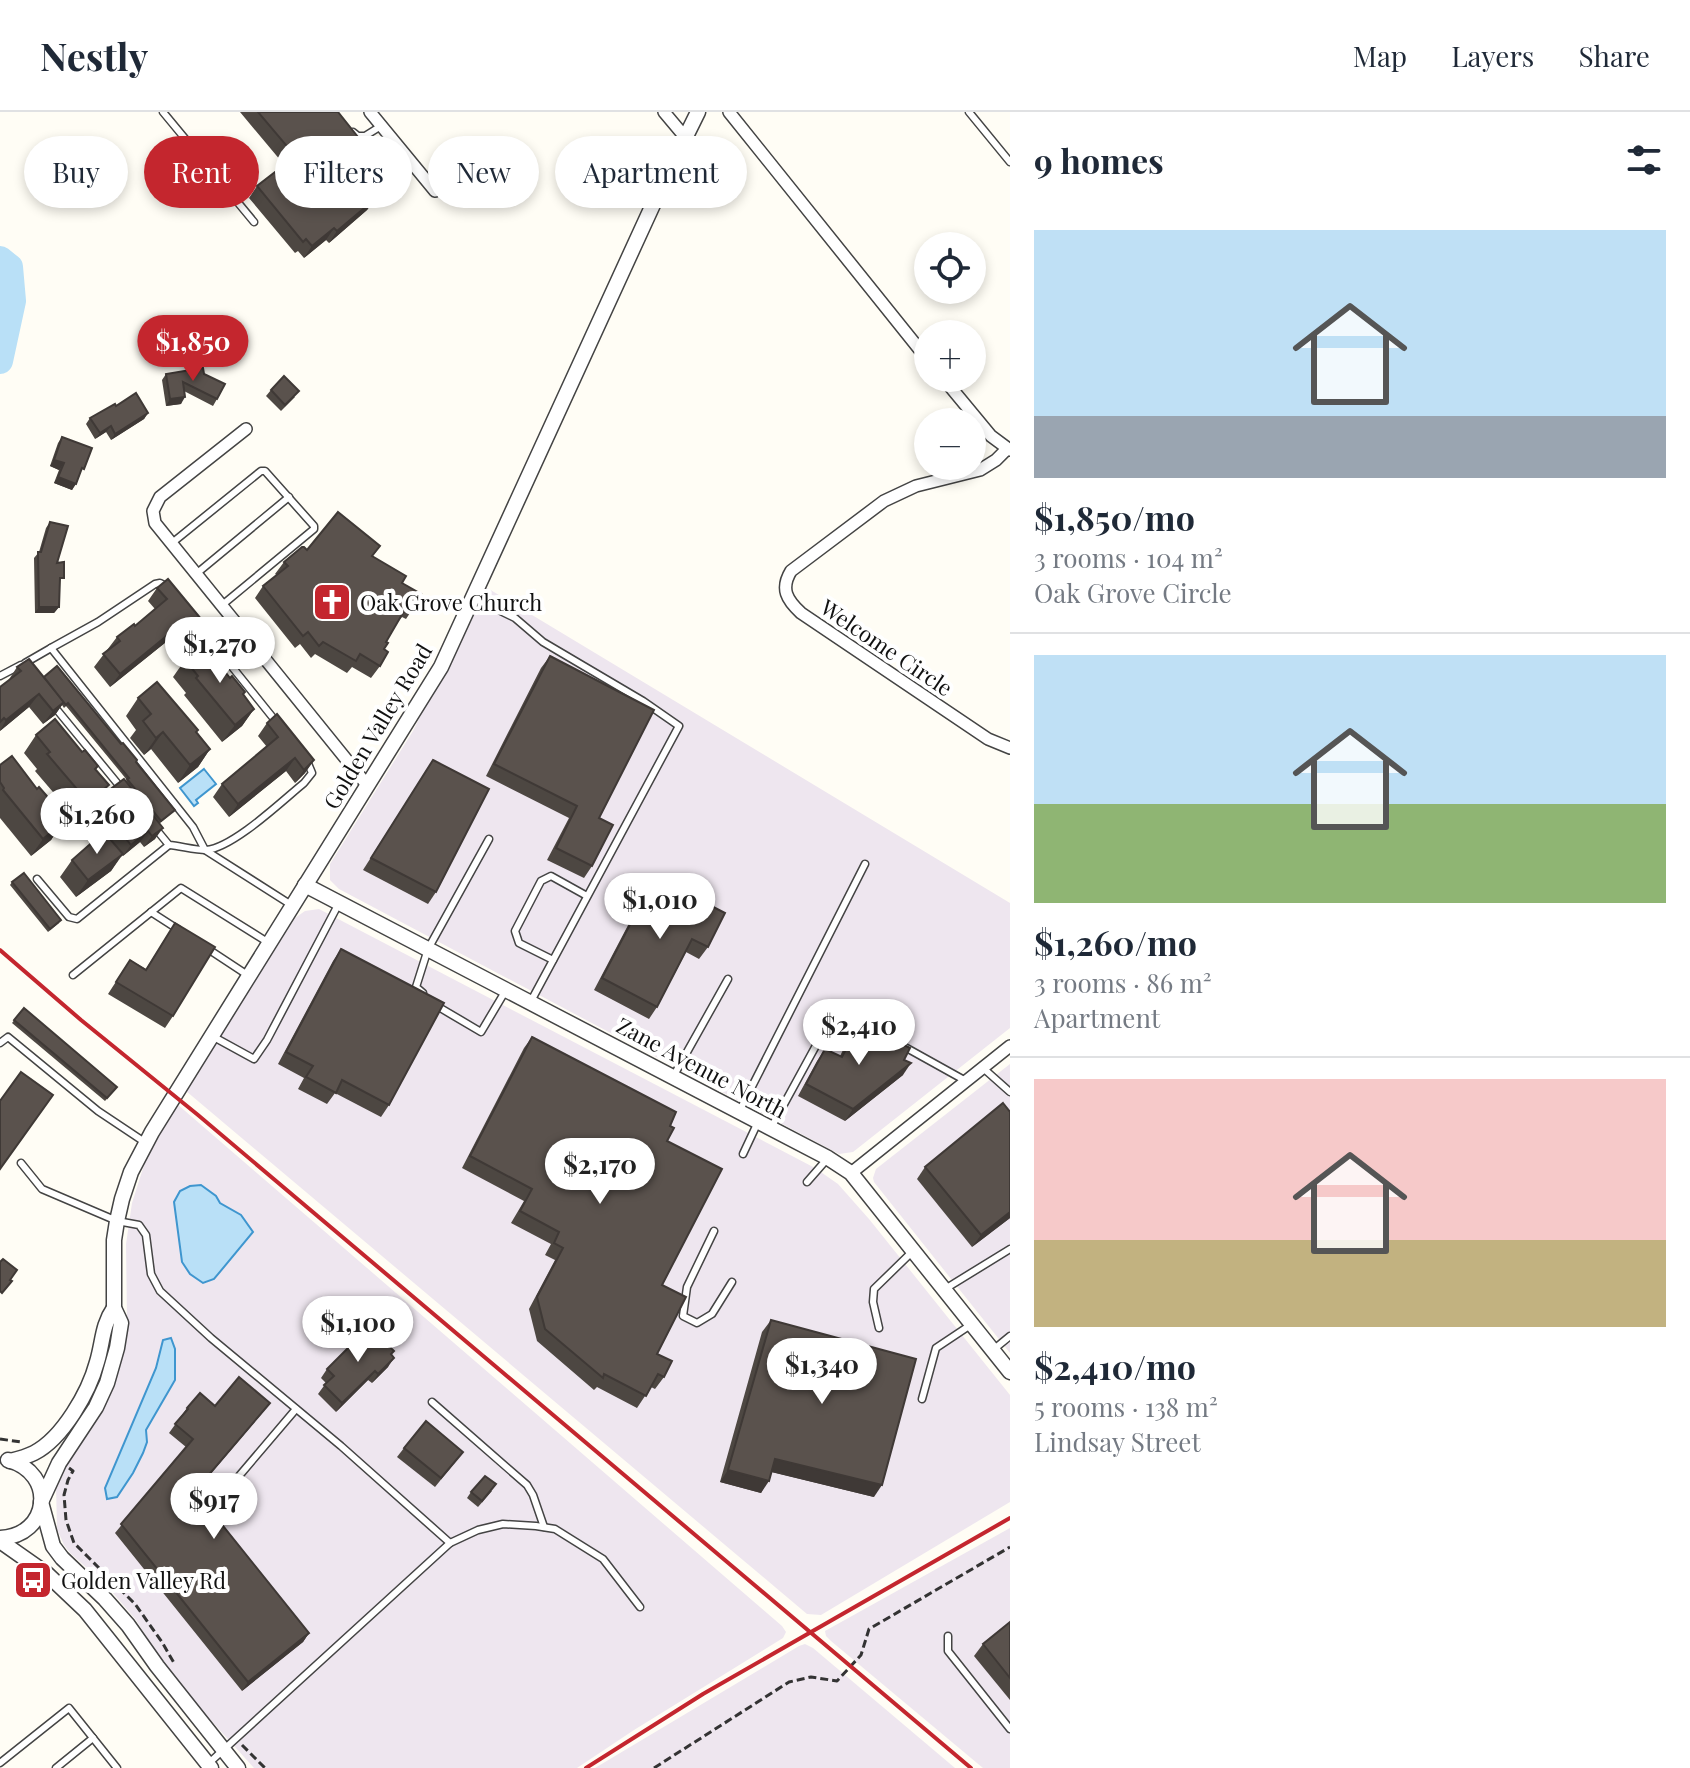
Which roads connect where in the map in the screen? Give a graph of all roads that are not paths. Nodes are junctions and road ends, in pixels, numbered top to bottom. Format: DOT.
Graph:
graph roads {
  1 [pos="163,112"];
  2 [pos="370,112"];
  3 [pos="664,112"];
  4 [pos="698,112"];
  5 [pos="729,112"];
  6 [pos="969,112"];
  7 [pos="381,126"];
  8 [pos="351,130"];
  9 [pos="684,136"];
  10 [pos="686,136"];
  11 [pos="1010,162"];
  12 [pos="428,183"];
  13 [pos="652,208"];
  14 [pos="254,222"];
  15 [pos="914,343"];
  16 [pos="954,392"];
  17 [pos="246,429"];
  18 [pos="1009,449"];
  19 [pos="289,497"];
  20 [pos="172,543"];
  21 [pos="196,574"];
  22 [pos="169,588"];
  23 [pos="473,598"];
  24 [pos="221,606"];
  25 [pos="199,625"];
  26 [pos="51,648"];
  27 [pos="21,665"];
  28 [pos="0,676"];
  29 [pos="31,677"];
  30 [pos="50,701"];
  31 [pos="286,734"];
  32 [pos="1007,747"];
  33 [pos="306,758"];
  34 [pos="367,785"];
  35 [pos="129,797"];
  36 [pos="149,821"];
  37 [pos="489,839"];
  38 [pos="169,845"];
  39 [pos="205,850"];
  40 [pos="865,864"];
  41 [pos="37,879"];
  42 [pos="305,885"];
  43 [pos="587,896"];
  44 [pos="340,903"];
  45 [pos="293,906"];
  46 [pos="151,912"];
  47 [pos="188,936"];
  48 [pos="269,943"];
  49 [pos="201,945"];
  50 [pos="428,949"];
  51 [pos="553,960"];
  52 [pos="73,975"];
  53 [pos="249,976"];
  54 [pos="728,979"];
  55 [pos="506,990"];
  56 [pos="425,995"];
  57 [pos="530,1003"];
  58 [pos="434,1004"];
  59 [pos="871,1029"];
  60 [pos="212,1036"];
  61 [pos="0,1043"];
  62 [pos="898,1044"];
  63 [pos="1010,1046"];
  64 [pos="983,1068"];
  65 [pos="673,1077"];
  66 [pos="966,1081"];
  67 [pos="1010,1092"];
  68 [pos="739,1112"];
  69 [pos="765,1125"];
  70 [pos="146,1143"];
  71 [pos="743,1154"];
  72 [pos="828,1158"];
  73 [pos="21,1163"];
  74 [pos="851,1173"];
  75 [pos="807,1182"];
  76 [pos="117,1221"];
  77 [pos="714,1231"];
  78 [pos="1010,1249"];
  79 [pos="914,1250"];
  80 [pos="732,1282"];
  81 [pos="945,1289"];
  82 [pos="114,1308"];
  83 [pos="972,1324"];
  84 [pos="879,1328"];
  85 [pos="1010,1336"];
  86 [pos="993,1350"];
  87 [pos="1010,1372"];
  88 [pos="922,1399"];
  89 [pos="432,1402"];
  90 [pos="296,1409"];
  91 [pos="4,1459"];
  92 [pos="42,1501"];
  93 [pos="211,1509"];
  94 [pos="544,1527"];
  95 [pos="0,1540"];
  96 [pos="450,1543"];
  97 [pos="640,1607"];
  98 [pos="948,1636"];
  99 [pos="1010,1729"];
  100 [pos="93,1738"];
  101 [pos="223,1750"];
  102 [pos="0,1763"];
  103 [pos="207,1767"];
  104 [pos="56,1768"];
  105 [pos="117,1768"];
  106 [pos="238,1768"];
  1 -- 14 [label="lane"];
  2 -- 7 [label="street"];
  3 -- 9 [label="street"];
  4 -- 10 [label="street, Golden Valley Road"];
  5 -- 15 [label="street"];
  6 -- 11 [label="lane"];
  7 -- 8 [label="lane"];
  7 -- 12 [label="street"];
  13 -- 23 [label="street, Golden Valley Road"];
  16 -- 18 [label="street"];
  17 -- 20 [label="street"];
  18 -- 32 [label="street, Welcome Circle"];
  19 -- 20 [label="lane"];
  19 -- 21 [label="lane"];
  19 -- 24 [label="lane"];
  20 -- 21 [label="street"];
  21 -- 24 [label="street"];
  22 -- 26 [label="lane"];
  23 -- 34 [label="street, Golden Valley Road"];
  23 -- 43 [label="lane"];
  24 -- 34 [label="street"];
  25 -- 31 [label="lane"];
  26 -- 27 [label="lane"];
  26 -- 39 [label="lane"];
  27 -- 28 [label="lane"];
  27 -- 29 [label="lane"];
  30 -- 35 [label="lane"];
  33 -- 39 [label="lane"];
  34 -- 42 [label="street, Golden Valley Road"];
  36 -- 38 [label="lane"];
  37 -- 50 [label="lane"];
  38 -- 39 [label="lane"];
  38 -- 41 [label="lane"];
  39 -- 45 [label="lane"];
  40 -- 68 [label="lane"];
  42 -- 44 [label="street, Zane Avenue North"];
  42 -- 45 [label="street, Golden Valley Road"];
  43 -- 51 [label="lane"];
  43 -- 51 [label="lane"];
  44 -- 50 [label="street, Zane Avenue North"];
  44 -- 60 [label="lane"];
  45 -- 48 [label="street, Golden Valley Road"];
  46 -- 47 [label="lane"];
  46 -- 48 [label="lane"];
  46 -- 52 [label="lane"];
  48 -- 53 [label="street, Golden Valley Road"];
  49 -- 53 [label="lane"];
  50 -- 55 [label="street, Zane Avenue North"];
  50 -- 56 [label="lane"];
  51 -- 57 [label="lane"];
  53 -- 60 [label="street, Golden Valley Road"];
  54 -- 65 [label="lane"];
  55 -- 57 [label="street, Zane Avenue North"];
  55 -- 58 [label="lane"];
  57 -- 65 [label="street, Zane Avenue North"];
  59 -- 69 [label="lane"];
  60 -- 70 [label="street, Golden Valley Road"];
  61 -- 70 [label="lane"];
  62 -- 66 [label="lane"];
  63 -- 64 [label="street"];
  64 -- 66 [label="street"];
  64 -- 67 [label="lane"];
  65 -- 68 [label="street, Zane Avenue North"];
  66 -- 74 [label="street"];
  68 -- 69 [label="street, Zane Avenue North"];
  69 -- 71 [label="lane"];
  69 -- 72 [label="street, Zane Avenue North"];
  70 -- 76 [label="street, Golden Valley Road"];
  72 -- 74 [label="street, Zane Avenue North"];
  72 -- 75 [label="lane"];
  73 -- 76 [label="lane"];
  74 -- 79 [label="street, Zane Avenue North"];
  76 -- 82 [label="street, Golden Valley Road"];
  76 -- 90 [label="lane"];
  77 -- 80 [label="lane"];
  78 -- 81 [label="lane"];
  79 -- 81 [label="street, Zane Avenue North"];
  79 -- 84 [label="lane"];
  81 -- 83 [label="street, Zane Avenue North"];
  82 -- 91 [label="street, Golden Valley Road"];
  82 -- 92 [label="street, Golden Valley Road"];
  83 -- 86 [label="street, Zane Avenue North"];
  83 -- 88 [label="lane"];
  85 -- 86 [label="lane"];
  86 -- 87 [label="street, Zane Avenue North"];
  89 -- 94 [label="lane"];
  90 -- 93 [label="lane"];
  90 -- 96 [label="lane"];
  91 -- 92 [label="street"];
  92 -- 95 [label="street, Golden Valley Road"];
  92 -- 101 [label="street"];
  94 -- 96 [label="lane"];
  94 -- 97 [label="lane"];
  95 -- 103 [label="street"];
  96 -- 101 [label="lane"];
  98 -- 99 [label="lane"];
  100 -- 102 [label="lane"];
  100 -- 104 [label="lane"];
  100 -- 105 [label="lane"];
  101 -- 103 [label="lane"];
  101 -- 106 [label="street"];
}
